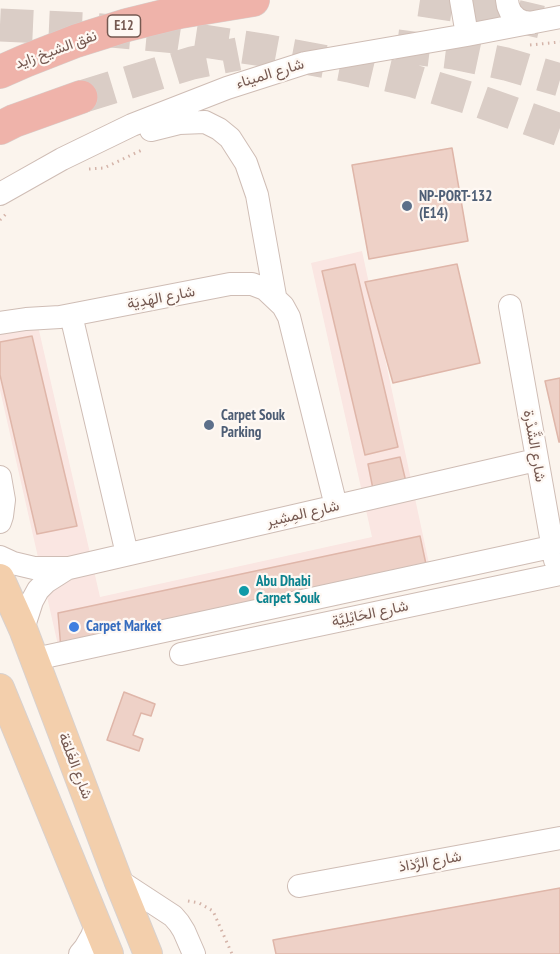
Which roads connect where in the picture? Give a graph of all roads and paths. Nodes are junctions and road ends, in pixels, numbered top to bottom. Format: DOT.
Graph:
graph roads {
  1 [pos="253,0"];
  2 [pos="461,0"];
  3 [pos="494,0"];
  4 [pos="507,0"];
  5 [pos="560,17"];
  6 [pos="531,23"];
  7 [pos="500,29"];
  8 [pos="467,35"];
  9 [pos="0,72"];
  10 [pos="81,97"];
  11 [pos="0,128"];
  12 [pos="144,149"];
  13 [pos="62,159"];
  14 [pos="84,170"];
  15 [pos="4,203"];
  16 [pos="0,220"];
  17 [pos="274,296"];
  18 [pos="510,306"];
  19 [pos="70,315"];
  20 [pos="0,323"];
  21 [pos="536,460"];
  22 [pos="0,477"];
  23 [pos="336,506"];
  24 [pos="0,522"];
  25 [pos="551,547"];
  26 [pos="127,554"];
  27 [pos="0,557"];
  28 [pos="69,568"];
  29 [pos="444,572"];
  30 [pos="0,578"];
  31 [pos="559,578"];
  32 [pos="450,597"];
  33 [pos="23,629"];
  34 [pos="181,654"];
  35 [pos="35,659"];
  36 [pos="0,687"];
  37 [pos="560,838"];
  38 [pos="118,880"];
  39 [pos="300,886"];
  40 [pos="164,910"];
  41 [pos="97,922"];
  42 [pos="80,954"];
  43 [pos="109,954"];
  44 [pos="148,954"];
  45 [pos="194,954"];
  46 [pos="232,954"];
  1 -- 9 [label="highway, نفق الشيخ زايد / E12"];
  2 -- 8 [label="street"];
  3 -- 7 [label="street"];
  4 -- 6 [label="street"];
  5 -- 6 [label="street, شارع الميناء"];
  6 -- 7 [label="street, شارع الميناء"];
  7 -- 8 [label="street, شارع الميناء"];
  8 -- 13 [label="street, شارع الميناء"];
  10 -- 11 [label="highway"];
  12 -- 14 [label="path"];
  13 -- 15 [label="street, شارع الميناء"];
  13 -- 17 [label="street"];
  15 -- 16 [label="path"];
  17 -- 19 [label="street, شارع الهَدِيَة"];
  17 -- 23 [label="street"];
  18 -- 21 [label="street, شارع الشَّدْرة"];
  19 -- 20 [label="street, شارع الهَدِيَة"];
  19 -- 26 [label="street"];
  21 -- 23 [label="street, شارع المِشِير"];
  21 -- 25 [label="street, شارع الشَّدْرة"];
  22 -- 24 [label="street"];
  23 -- 26 [label="street, شارع المِشِير"];
  25 -- 29 [label="street"];
  25 -- 31 [label="street, شارع الشَّدْرة"];
  26 -- 28 [label="street, شارع المِشِير"];
  27 -- 28 [label="street, شارع المِشِير"];
  28 -- 33 [label="street, شارع المِشِير"];
  29 -- 32 [label="street"];
  29 -- 35 [label="street"];
  30 -- 33 [label="main road, شارع الغَلقة"];
  31 -- 32 [label="street, شارع الحَايْلِيَّة"];
  32 -- 34 [label="street, شارع الحَايْلِيَّة"];
  33 -- 35 [label="main road, شارع الغَلقة"];
  35 -- 38 [label="main road, شارع الغَلقة"];
  36 -- 41 [label="main road"];
  37 -- 39 [label="street, شارع الرَّذاذ"];
  38 -- 40 [label="street"];
  38 -- 44 [label="main road, شارع الغَلقة"];
  40 -- 45 [label="street"];
  40 -- 46 [label="path"];
  41 -- 42 [label="street"];
  41 -- 43 [label="main road"];
}
